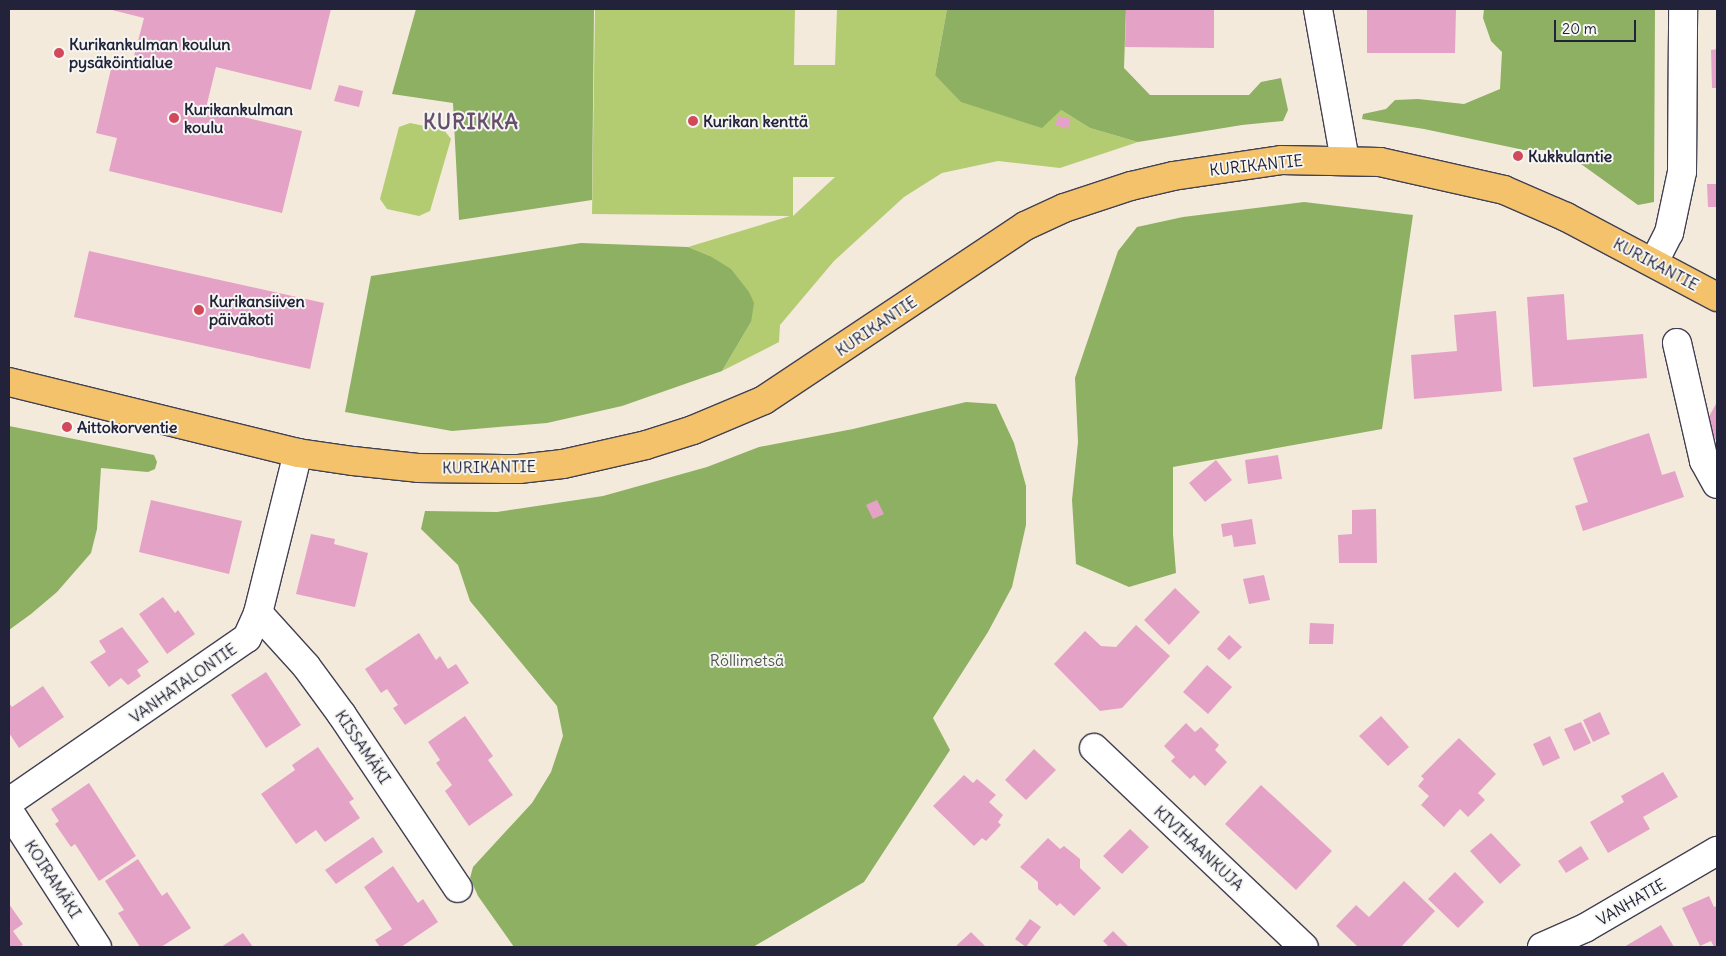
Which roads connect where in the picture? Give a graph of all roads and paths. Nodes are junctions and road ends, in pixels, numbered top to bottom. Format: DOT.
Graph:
graph roads {
  1 [pos="1318,9"];
  2 [pos="1683,9"];
  3 [pos="1345,160"];
  4 [pos="1654,262"];
  5 [pos="1717,297"];
  6 [pos="1678,343"];
  7 [pos="9,382"];
  8 [pos="298,453"];
  9 [pos="1717,484"];
  10 [pos="258,613"];
  11 [pos="1094,748"];
  12 [pos="9,802"];
  13 [pos="9,811"];
  14 [pos="1717,851"];
  15 [pos="458,888"];
  16 [pos="97,947"];
  17 [pos="1304,947"];
  18 [pos="1542,947"];
  1 -- 3 [label="street"];
  2 -- 4 [label="street"];
  3 -- 4 [label="main road, KURIKANTIE"];
  3 -- 8 [label="main road, KURIKANTIE"];
  4 -- 5 [label="main road, KURIKANTIE"];
  6 -- 9 [label="street"];
  7 -- 8 [label="main road, KURIKANTIE"];
  8 -- 10 [label="street, VANHATALONTIE"];
  10 -- 12 [label="street, VANHATALONTIE"];
  10 -- 15 [label="street, KISSAMÄKI"];
  11 -- 17 [label="street, KIVIHAANKUJA"];
  13 -- 16 [label="street, KOIRAMÄKI"];
  14 -- 18 [label="street, VANHATIE"];
}
